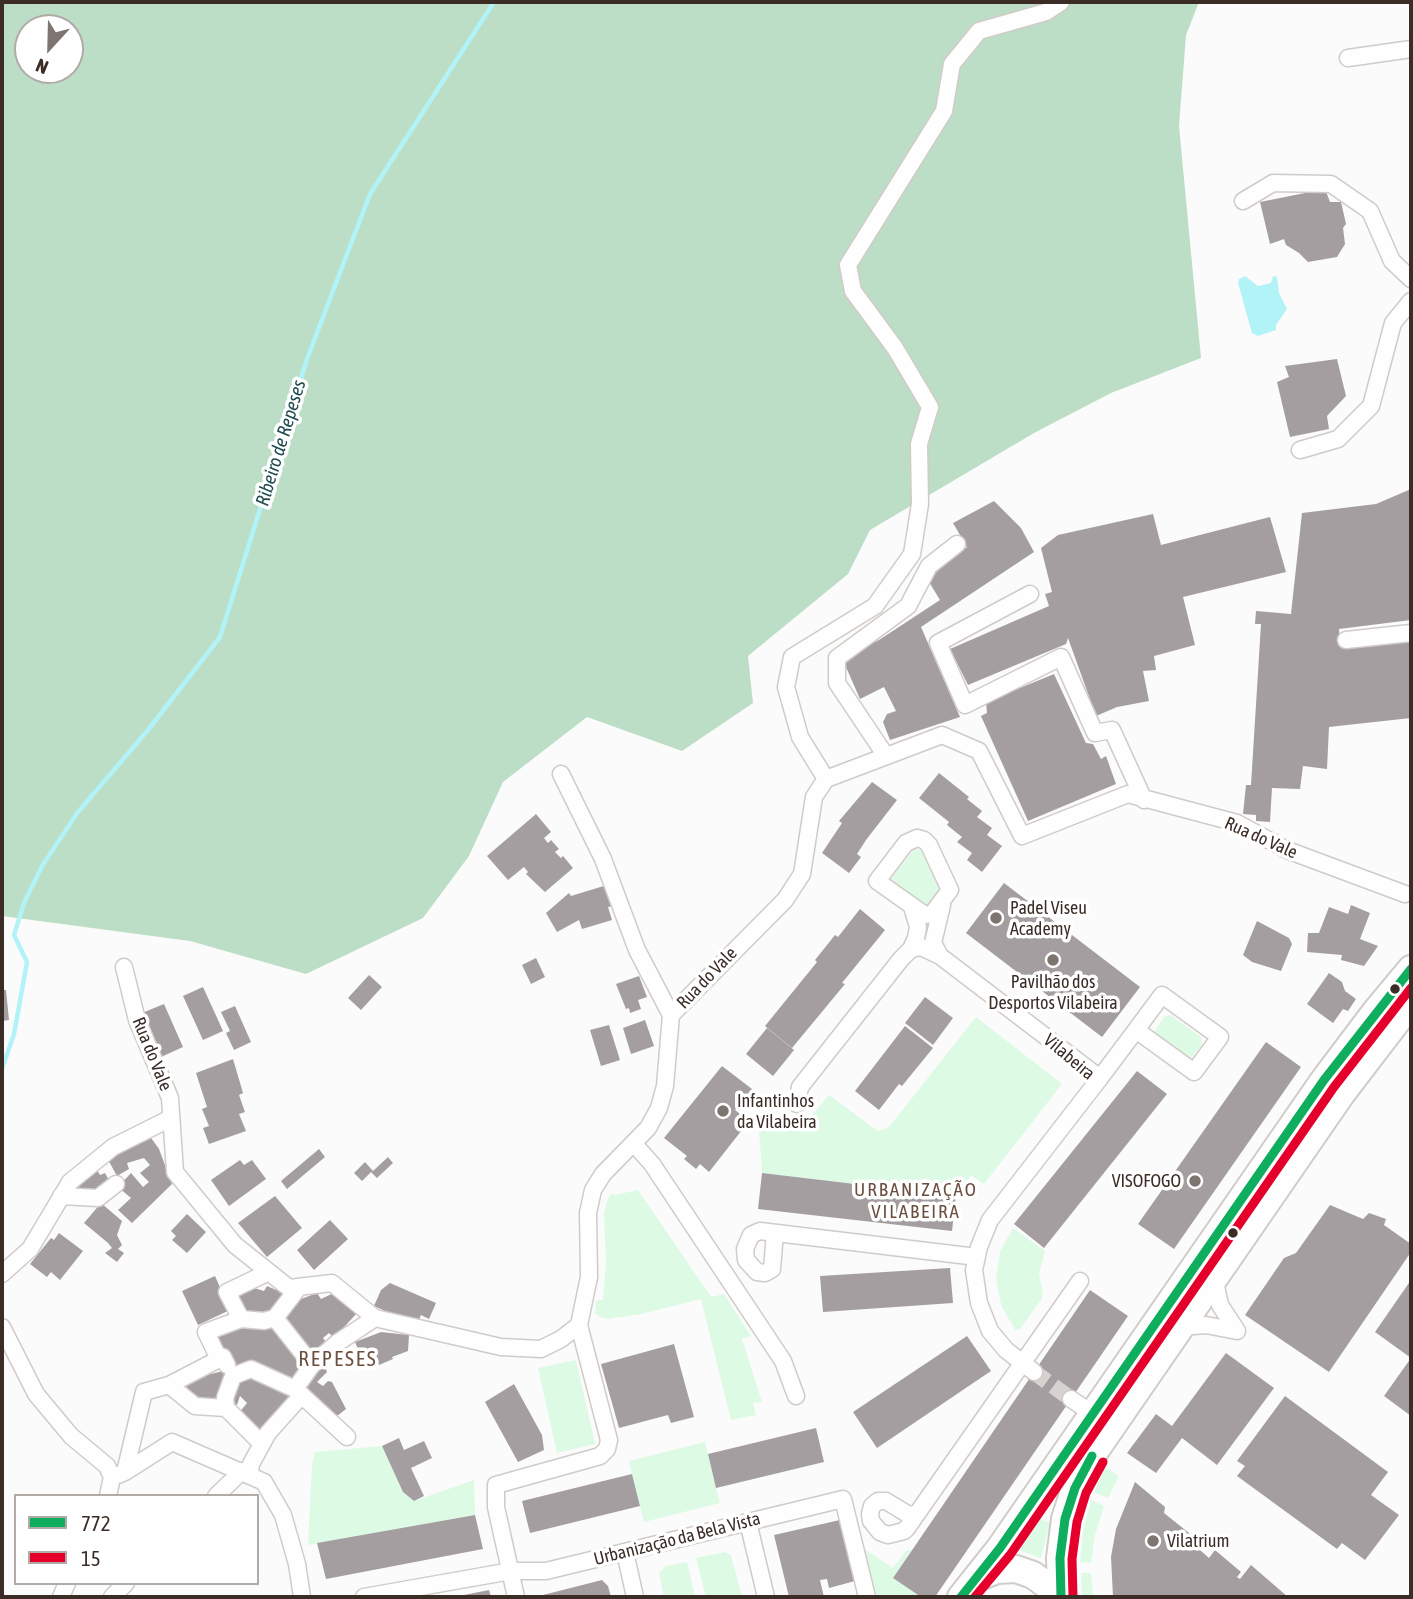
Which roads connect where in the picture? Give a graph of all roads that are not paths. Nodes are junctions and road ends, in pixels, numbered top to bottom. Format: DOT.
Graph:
graph roads {
  1 [pos="1062,2"];
  2 [pos="1411,49"];
  3 [pos="1348,58"];
  4 [pos="1244,201"];
  5 [pos="1411,279"];
  6 [pos="1411,302"];
  7 [pos="1300,450"];
  8 [pos="957,544"];
  9 [pos="1030,594"];
  10 [pos="1411,633"];
  11 [pos="1346,640"];
  12 [pos="886,756"];
  13 [pos="561,774"];
  14 [pos="826,779"];
  15 [pos="1144,800"];
  16 [pos="1409,897"];
  17 [pos="944,898"];
  18 [pos="912,907"];
  19 [pos="911,949"];
  20 [pos="940,956"];
  21 [pos="124,967"];
  22 [pos="1411,969"];
  23 [pos="1411,1003"];
  24 [pos="671,1015"];
  25 [pos="1136,1030"];
  26 [pos="1100,1078"];
  27 [pos="797,1104"];
  28 [pos="171,1118"];
  29 [pos="634,1144"];
  30 [pos="116,1184"];
  31 [pos="61,1196"];
  32 [pos="775,1233"];
  33 [pos="977,1257"];
  34 [pos="269,1272"];
  35 [pos="2,1274"];
  36 [pos="1214,1277"];
  37 [pos="1080,1281"];
  38 [pos="299,1287"];
  39 [pos="275,1318"];
  40 [pos="375,1318"];
  41 [pos="241,1319"];
  42 [pos="579,1325"];
  43 [pos="2,1327"];
  44 [pos="1180,1327"];
  45 [pos="223,1357"];
  46 [pos="312,1366"];
  47 [pos="1028,1367"];
  48 [pos="233,1376"];
  49 [pos="169,1385"];
  50 [pos="299,1392"];
  51 [pos="796,1396"];
  52 [pos="1071,1399"];
  53 [pos="226,1408"];
  54 [pos="1093,1414"];
  55 [pos="347,1437"];
  56 [pos="262,1444"];
  57 [pos="246,1472"];
  58 [pos="119,1475"];
  59 [pos="109,1494"];
  60 [pos="218,1494"];
  61 [pos="915,1514"];
  62 [pos="748,1522"];
  63 [pos="625,1552"];
  64 [pos="511,1571"];
  65 [pos="124,1585"];
  66 [pos="963,1593"];
  67 [pos="111,1597"];
  68 [pos="302,1597"];
  69 [pos="364,1597"];
  70 [pos="516,1597"];
  71 [pos="635,1597"];
  72 [pos="766,1597"];
  73 [pos="867,1597"];
  74 [pos="1055,1597"];
  75 [pos="1061,1597"];
  1 -- 14 [label="street"];
  2 -- 3 [label="street"];
  4 -- 5 [label="street"];
  6 -- 7 [label="street"];
  8 -- 12 [label="street"];
  9 -- 15 [label="street"];
  10 -- 11 [label="street"];
  12 -- 14 [label="street, Rua do Vale"];
  12 -- 15 [label="street, Rua do Vale"];
  13 -- 24 [label="street"];
  14 -- 24 [label="street, Rua do Vale"];
  15 -- 16 [label="street, Rua do Vale"];
  17 -- 18 [label="street"];
  17 -- 18 [label="street"];
  17 -- 20 [label="street"];
  18 -- 19 [label="street"];
  19 -- 20 [label="street, Vilabeira"];
  19 -- 27 [label="street"];
  20 -- 26 [label="street, Vilabeira"];
  21 -- 28 [label="street, Rua do Vale"];
  22 -- 54 [label="main road"];
  23 -- 36 [label="main road"];
  24 -- 29 [label="street, Rua do Vale"];
  25 -- 25 [label="street"];
  25 -- 26 [label="street"];
  26 -- 33 [label="street, Vilabeira"];
  28 -- 31 [label="street"];
  28 -- 34 [label="street, Rua do Vale"];
  29 -- 42 [label="street, Rua do Vale"];
  29 -- 51 [label="street"];
  30 -- 31 [label="street"];
  31 -- 35 [label="street"];
  32 -- 33 [label="street"];
  33 -- 47 [label="street, Vilabeira"];
  34 -- 38 [label="street, Rua do Vale"];
  34 -- 41 [label="street"];
  36 -- 44 [label="main road"];
  36 -- 44 [label="street"];
  37 -- 47 [label="street"];
  38 -- 39 [label="street"];
  38 -- 40 [label="street"];
  39 -- 41 [label="street"];
  39 -- 46 [label="street"];
  40 -- 42 [label="street"];
  40 -- 46 [label="street"];
  41 -- 45 [label="street"];
  42 -- 64 [label="street"];
  43 -- 58 [label="street"];
  44 -- 75 [label="main road"];
  45 -- 48 [label="street"];
  45 -- 49 [label="street"];
  46 -- 50 [label="street"];
  47 -- 61 [label="street"];
  48 -- 50 [label="street"];
  48 -- 53 [label="street"];
  49 -- 53 [label="street"];
  49 -- 58 [label="street"];
  50 -- 55 [label="street"];
  50 -- 56 [label="street"];
  52 -- 54 [label="street"];
  53 -- 56 [label="street"];
  54 -- 66 [label="main road"];
  56 -- 57 [label="street"];
  57 -- 58 [label="street"];
  57 -- 60 [label="street"];
  57 -- 68 [label="street"];
  58 -- 59 [label="street"];
  62 -- 63 [label="street, Urbanização da Bela Vista"];
  62 -- 72 [label="street"];
  62 -- 73 [label="street, Urbanização da Bela Vista"];
  63 -- 64 [label="street, Urbanização da Bela Vista"];
  63 -- 71 [label="street"];
  64 -- 69 [label="street, Urbanização da Bela Vista"];
  64 -- 70 [label="street"];
  65 -- 67 [label="street"];
  66 -- 74 [label="main road"];
}
